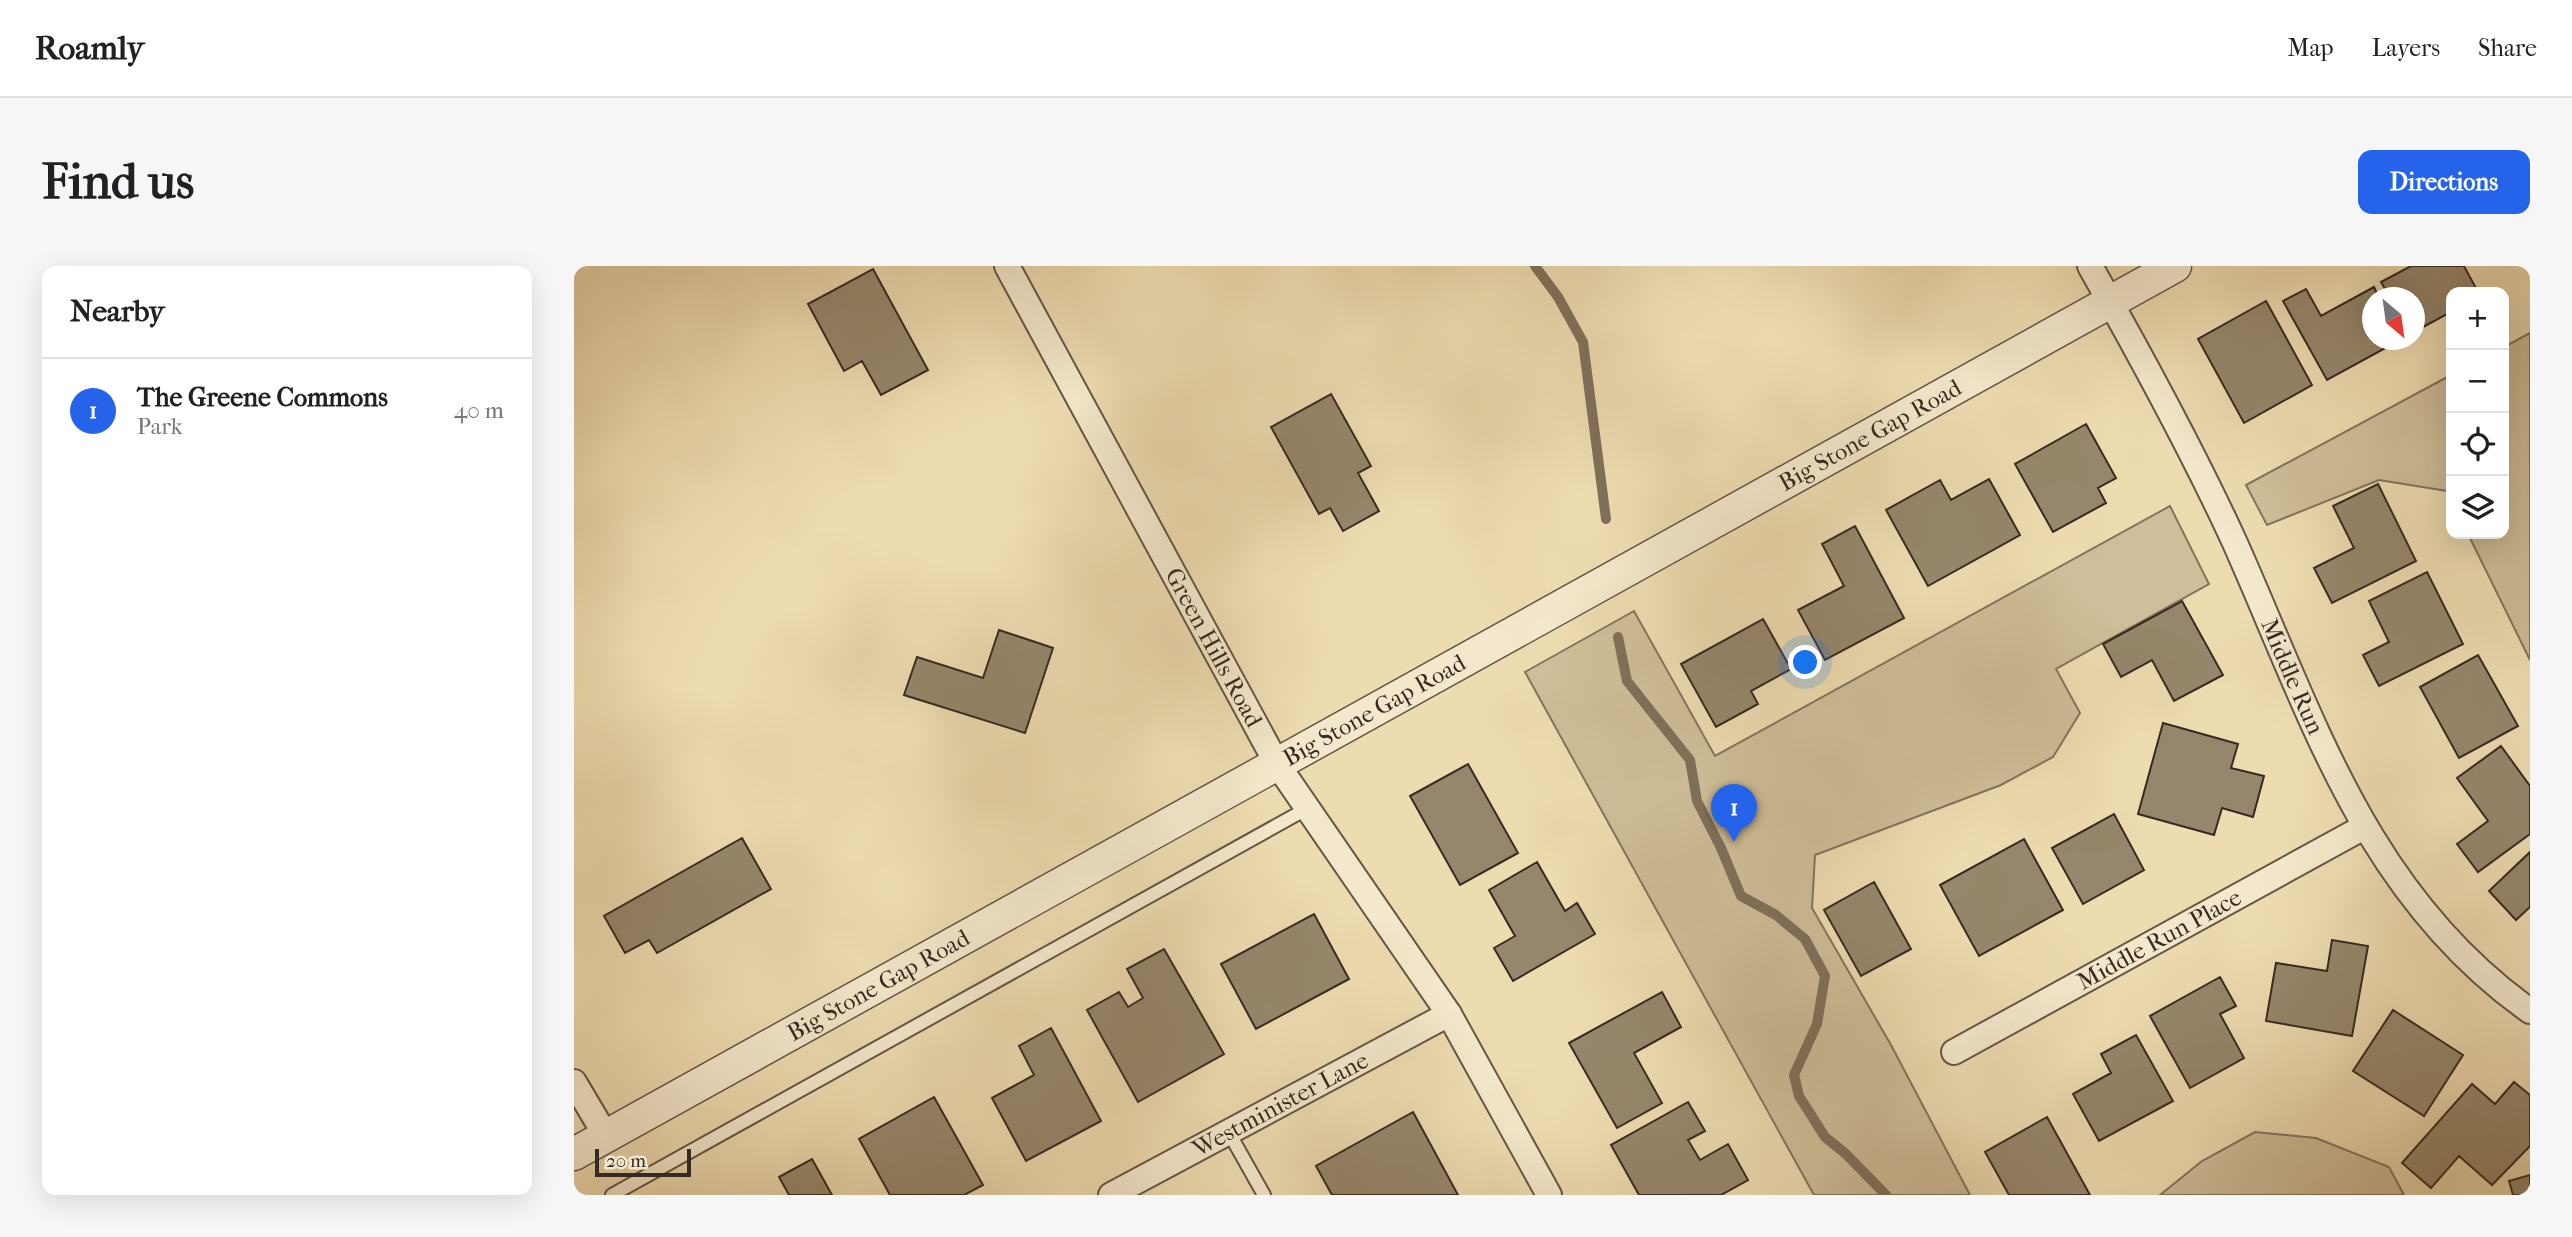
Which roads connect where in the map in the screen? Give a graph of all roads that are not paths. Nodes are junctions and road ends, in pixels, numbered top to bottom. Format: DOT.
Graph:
graph roads {
  1 [pos="1007,266"];
  2 [pos="2090,266"];
  3 [pos="2175,266"];
  4 [pos="2111,302"];
  5 [pos="1277,764"];
  6 [pos="1308,808"];
  7 [pos="2364,827"];
  8 [pos="2530,1011"];
  9 [pos="1449,1014"];
  10 [pos="1954,1052"];
  11 [pos="574,1082"];
  12 [pos="1228,1131"];
  13 [pos="606,1136"];
  14 [pos="574,1154"];
  15 [pos="612,1195"];
  16 [pos="1111,1195"];
  17 [pos="1264,1195"];
  18 [pos="1549,1195"];
  1 -- 5 [label="street, Green Hills Road"];
  2 -- 4 [label="street, Middle Run"];
  3 -- 4 [label="street, Big Stone Gap Road"];
  4 -- 5 [label="street, Big Stone Gap Road"];
  4 -- 7 [label="street, Middle Run"];
  5 -- 6 [label="street, Green Hills Road"];
  5 -- 13 [label="street, Big Stone Gap Road"];
  6 -- 9 [label="street, Green Hills Road"];
  6 -- 15 [label="lane"];
  7 -- 8 [label="street, Middle Run"];
  7 -- 10 [label="street, Middle Run Place"];
  9 -- 12 [label="street, Westminister Lane"];
  9 -- 18 [label="street, Green Hills Road"];
  11 -- 13 [label="street"];
  12 -- 16 [label="street, Westminister Lane"];
  12 -- 17 [label="lane"];
  13 -- 14 [label="street, Big Stone Gap Road"];
}
